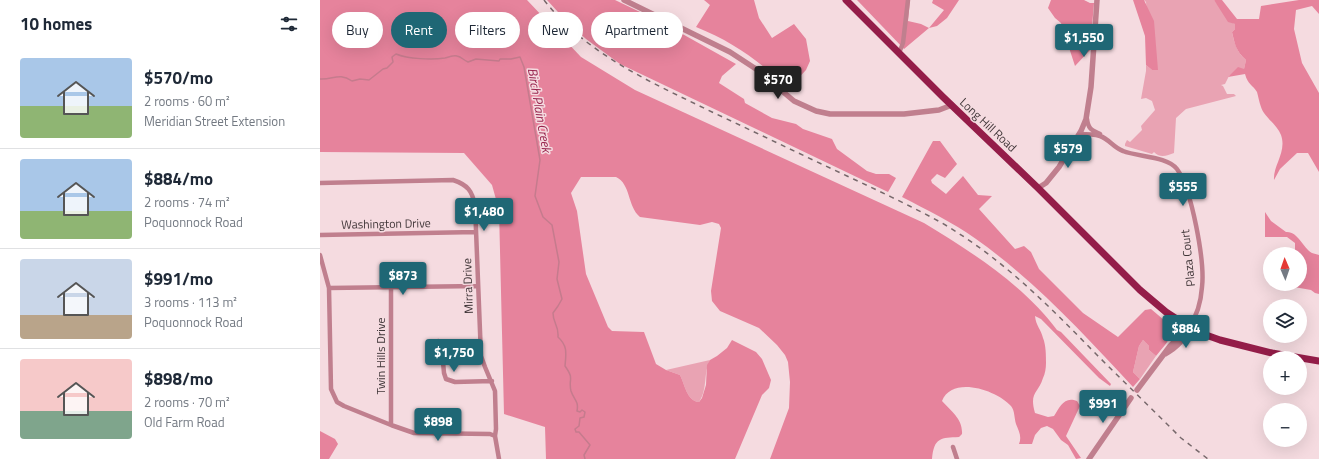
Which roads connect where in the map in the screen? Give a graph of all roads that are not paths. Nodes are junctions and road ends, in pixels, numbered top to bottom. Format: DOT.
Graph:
graph roads {
  1 [pos="624,0"];
  2 [pos="846,0"];
  3 [pos="908,0"];
  4 [pos="1097,0"];
  5 [pos="899,53"];
  6 [pos="952,105"];
  7 [pos="1086,118"];
  8 [pos="1079,134"];
  9 [pos="1106,139"];
  10 [pos="320,183"];
  11 [pos="1038,188"];
  12 [pos="476,232"];
  13 [pos="320,235"];
  14 [pos="320,254"];
  15 [pos="478,286"];
  16 [pos="329,288"];
  17 [pos="391,288"];
  18 [pos="1189,328"];
  19 [pos="438,341"];
  20 [pos="1319,361"];
  21 [pos="492,381"];
  22 [pos="1137,390"];
  23 [pos="1131,398"];
  24 [pos="391,425"];
  25 [pos="495,436"];
  26 [pos="953,447"];
  27 [pos="499,459"];
  28 [pos="957,459"];
  29 [pos="1089,459"];
  1 -- 6 [label="street"];
  2 -- 5 [label="main road, Long Hill Road"];
  3 -- 5 [label="street"];
  4 -- 7 [label="street"];
  5 -- 6 [label="main road, Long Hill Road"];
  6 -- 11 [label="main road, Long Hill Road"];
  7 -- 8 [label="street"];
  7 -- 9 [label="street, Plaza Court"];
  8 -- 9 [label="street, Plaza Court"];
  8 -- 11 [label="street"];
  9 -- 18 [label="street, Plaza Court"];
  10 -- 12 [label="street, Mirra Drive"];
  11 -- 18 [label="main road, Long Hill Road"];
  12 -- 13 [label="street, Washington Drive"];
  12 -- 15 [label="street, Mirra Drive"];
  14 -- 16 [label="street"];
  15 -- 17 [label="street"];
  15 -- 21 [label="street, Mirra Drive"];
  16 -- 17 [label="street"];
  16 -- 24 [label="street"];
  17 -- 24 [label="street, Twin Hills Drive"];
  18 -- 20 [label="main road, Long Hill Road"];
  18 -- 22 [label="street"];
  19 -- 21 [label="street"];
  21 -- 25 [label="street, Mirra Drive"];
  23 -- 29 [label="street"];
  24 -- 25 [label="street"];
  25 -- 27 [label="street, Mirra Drive"];
  26 -- 28 [label="street"];
}
